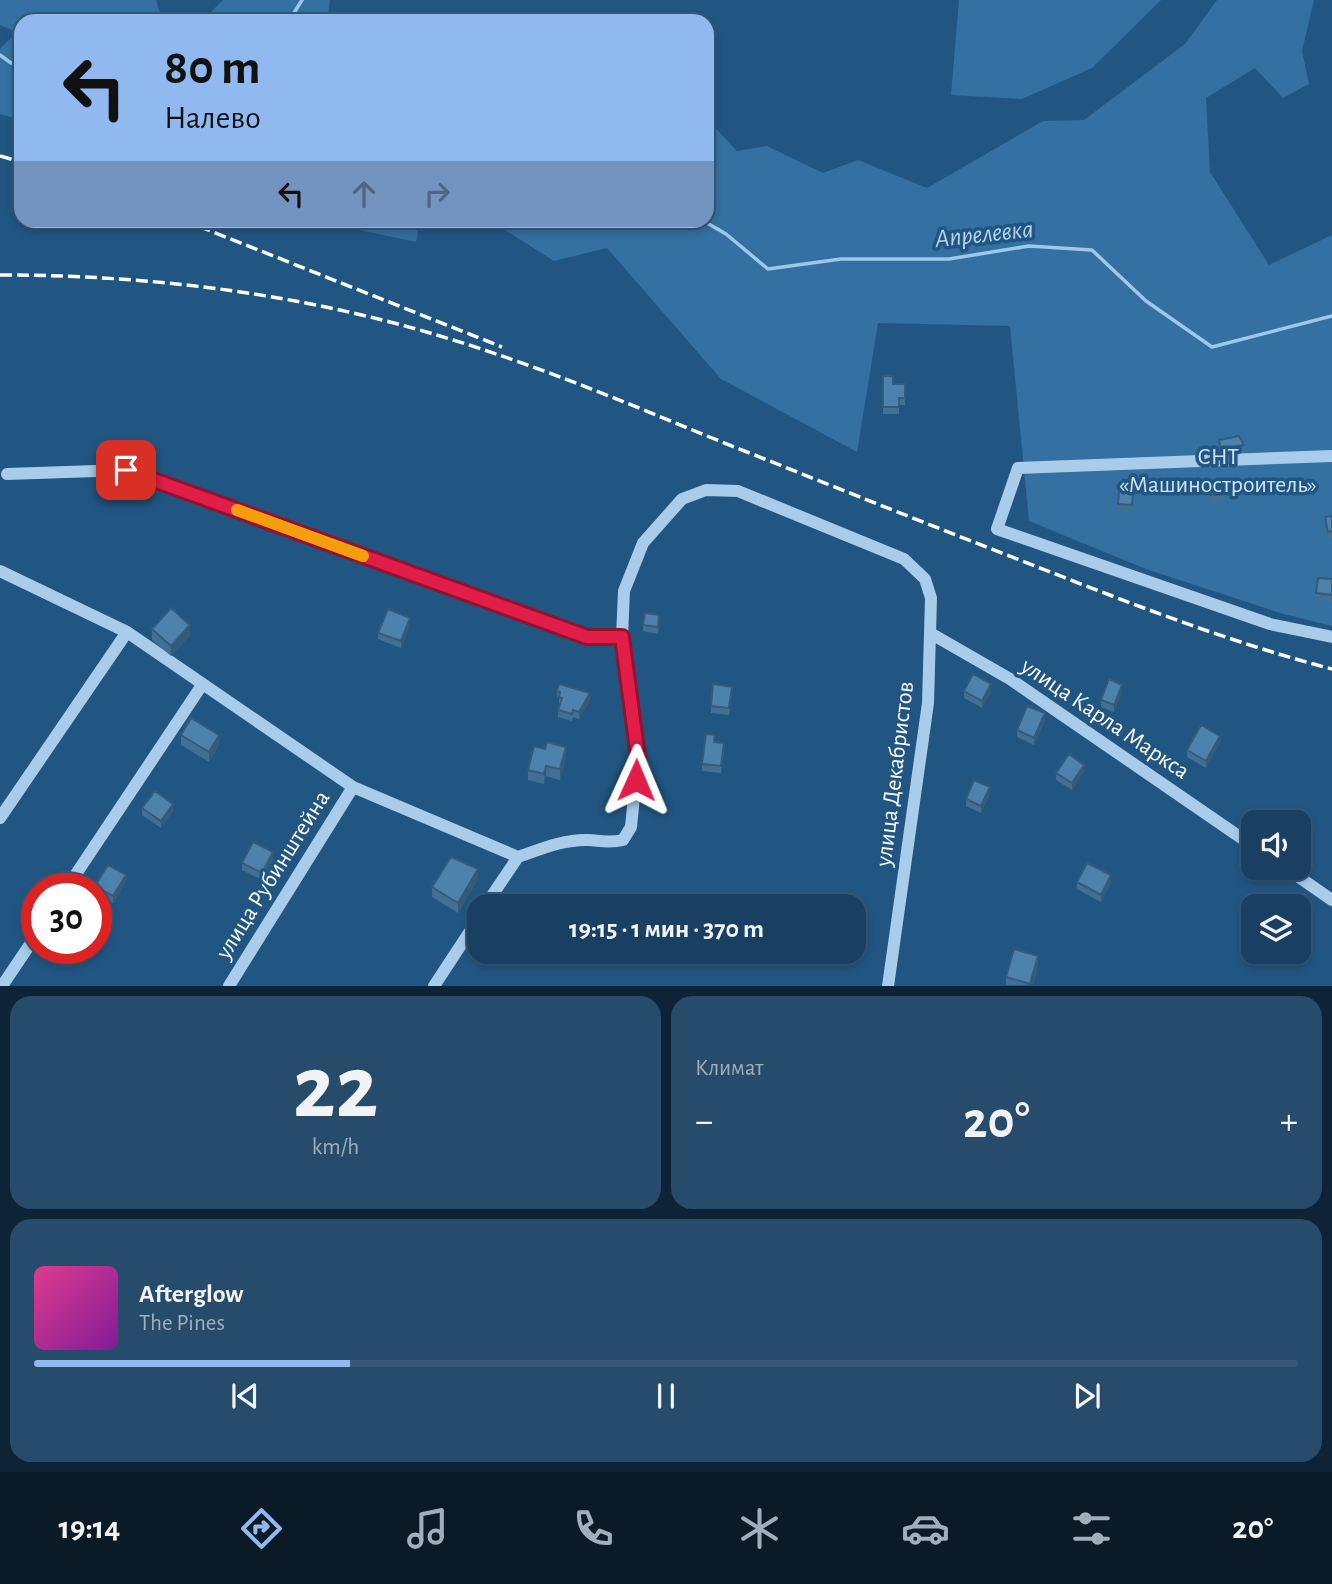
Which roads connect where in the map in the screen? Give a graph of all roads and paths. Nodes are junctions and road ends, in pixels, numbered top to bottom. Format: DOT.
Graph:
graph roads {
  1 [pos="1332,456"];
  2 [pos="7,474"];
  3 [pos="0,571"];
  4 [pos="127,632"];
  5 [pos="930,633"];
  6 [pos="622,637"];
  7 [pos="1332,637"];
  8 [pos="202,685"];
  9 [pos="353,787"];
  10 [pos="0,818"];
  11 [pos="1241,838"];
  12 [pos="518,856"];
  13 [pos="77,873"];
  14 [pos="1303,880"];
  15 [pos="493,894"];
  16 [pos="1332,900"];
  17 [pos="467,936"];
  18 [pos="21,957"];
  19 [pos="2,985"];
  20 [pos="229,985"];
  21 [pos="434,985"];
  22 [pos="888,985"];
  1 -- 7 [label="street"];
  2 -- 6 [label="street"];
  3 -- 4 [label="street"];
  4 -- 8 [label="street"];
  4 -- 10 [label="street"];
  5 -- 6 [label="street, улица Декабристов"];
  5 -- 11 [label="street, улица Карла Маркса"];
  5 -- 22 [label="street, улица Декабристов"];
  6 -- 12 [label="street"];
  8 -- 9 [label="street"];
  8 -- 13 [label="street"];
  9 -- 12 [label="street"];
  9 -- 20 [label="street, улица Рубинштейна"];
  12 -- 15 [label="street"];
  14 -- 16 [label="street"];
  17 -- 21 [label="street"];
  18 -- 19 [label="street"];
}
